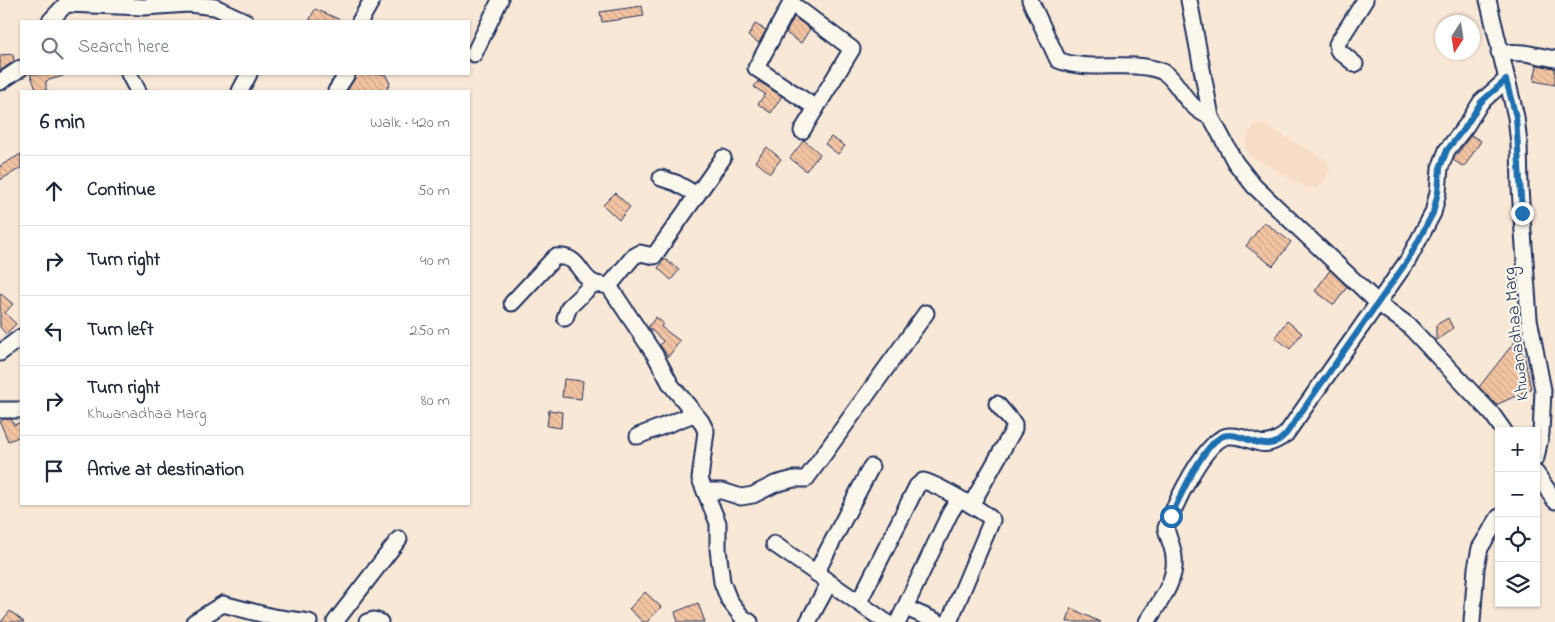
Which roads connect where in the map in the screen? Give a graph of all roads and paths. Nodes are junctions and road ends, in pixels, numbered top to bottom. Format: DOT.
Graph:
graph roads {
  1 [pos="372,0"];
  2 [pos="500,0"];
  3 [pos="1030,0"];
  4 [pos="1189,0"];
  5 [pos="1365,0"];
  6 [pos="1488,0"];
  7 [pos="797,3"];
  8 [pos="51,20"];
  9 [pos="243,20"];
  10 [pos="361,20"];
  11 [pos="1499,52"];
  12 [pos="474,54"];
  13 [pos="1555,59"];
  14 [pos="1355,64"];
  15 [pos="20,69"];
  16 [pos="130,75"];
  17 [pos="248,75"];
  18 [pos="346,75"];
  19 [pos="1506,80"];
  20 [pos="0,82"];
  21 [pos="137,90"];
  22 [pos="241,90"];
  23 [pos="337,90"];
  24 [pos="816,108"];
  25 [pos="1211,117"];
  26 [pos="802,131"];
  27 [pos="723,158"];
  28 [pos="661,178"];
  29 [pos="697,195"];
  30 [pos="594,284"];
  31 [pos="610,286"];
  32 [pos="512,303"];
  33 [pos="1379,304"];
  34 [pos="926,313"];
  35 [pos="564,318"];
  36 [pos="20,338"];
  37 [pos="0,353"];
  38 [pos="996,404"];
  39 [pos="0,410"];
  40 [pos="20,410"];
  41 [pos="694,414"];
  42 [pos="1501,427"];
  43 [pos="638,436"];
  44 [pos="1540,438"];
  45 [pos="871,467"];
  46 [pos="1540,479"];
  47 [pos="705,491"];
  48 [pos="965,502"];
  49 [pos="1555,502"];
  50 [pos="1495,524"];
  51 [pos="399,539"];
  52 [pos="774,544"];
  53 [pos="816,573"];
  54 [pos="829,583"];
  55 [pos="859,602"];
  56 [pos="906,608"];
  57 [pos="194,622"];
  58 [pos="308,622"];
  59 [pos="335,622"];
  60 [pos="367,622"];
  61 [pos="380,622"];
  62 [pos="750,622"];
  63 [pos="808,622"];
  64 [pos="886,622"];
  65 [pos="898,622"];
  66 [pos="938,622"];
  67 [pos="949,622"];
  68 [pos="1147,622"];
  69 [pos="1472,622"];
  1 -- 10 [label="street"];
  2 -- 12 [label="street"];
  3 -- 25 [label="street"];
  4 -- 25 [label="street"];
  5 -- 14 [label="street"];
  6 -- 11 [label="street, Khwanadhaa Marg"];
  7 -- 24 [label="street"];
  7 -- 24 [label="street"];
  8 -- 9 [label="street"];
  11 -- 13 [label="street"];
  11 -- 19 [label="street, Khwanadhaa Marg"];
  15 -- 20 [label="street"];
  16 -- 21 [label="street"];
  17 -- 22 [label="street"];
  18 -- 23 [label="street"];
  19 -- 33 [label="street"];
  19 -- 44 [label="street, Khwanadhaa Marg"];
  24 -- 26 [label="street"];
  25 -- 33 [label="street"];
  27 -- 29 [label="street"];
  28 -- 29 [label="street"];
  29 -- 31 [label="street"];
  30 -- 31 [label="street"];
  30 -- 32 [label="street"];
  30 -- 35 [label="street"];
  31 -- 41 [label="street"];
  33 -- 42 [label="street"];
  33 -- 68 [label="street"];
  34 -- 47 [label="street"];
  36 -- 37 [label="street"];
  38 -- 48 [label="street"];
  39 -- 40 [label="street"];
  41 -- 43 [label="street"];
  41 -- 47 [label="street"];
  45 -- 53 [label="street"];
  46 -- 49 [label="street"];
  47 -- 62 [label="street"];
  48 -- 55 [label="street"];
  48 -- 56 [label="street"];
  48 -- 67 [label="street"];
  50 -- 69 [label="street"];
  51 -- 59 [label="street"];
  52 -- 53 [label="street"];
  53 -- 54 [label="street"];
  54 -- 55 [label="street"];
  54 -- 63 [label="street"];
  55 -- 64 [label="street"];
  56 -- 65 [label="street"];
  56 -- 66 [label="street"];
  57 -- 58 [label="street"];
  60 -- 61 [label="street"];
}
